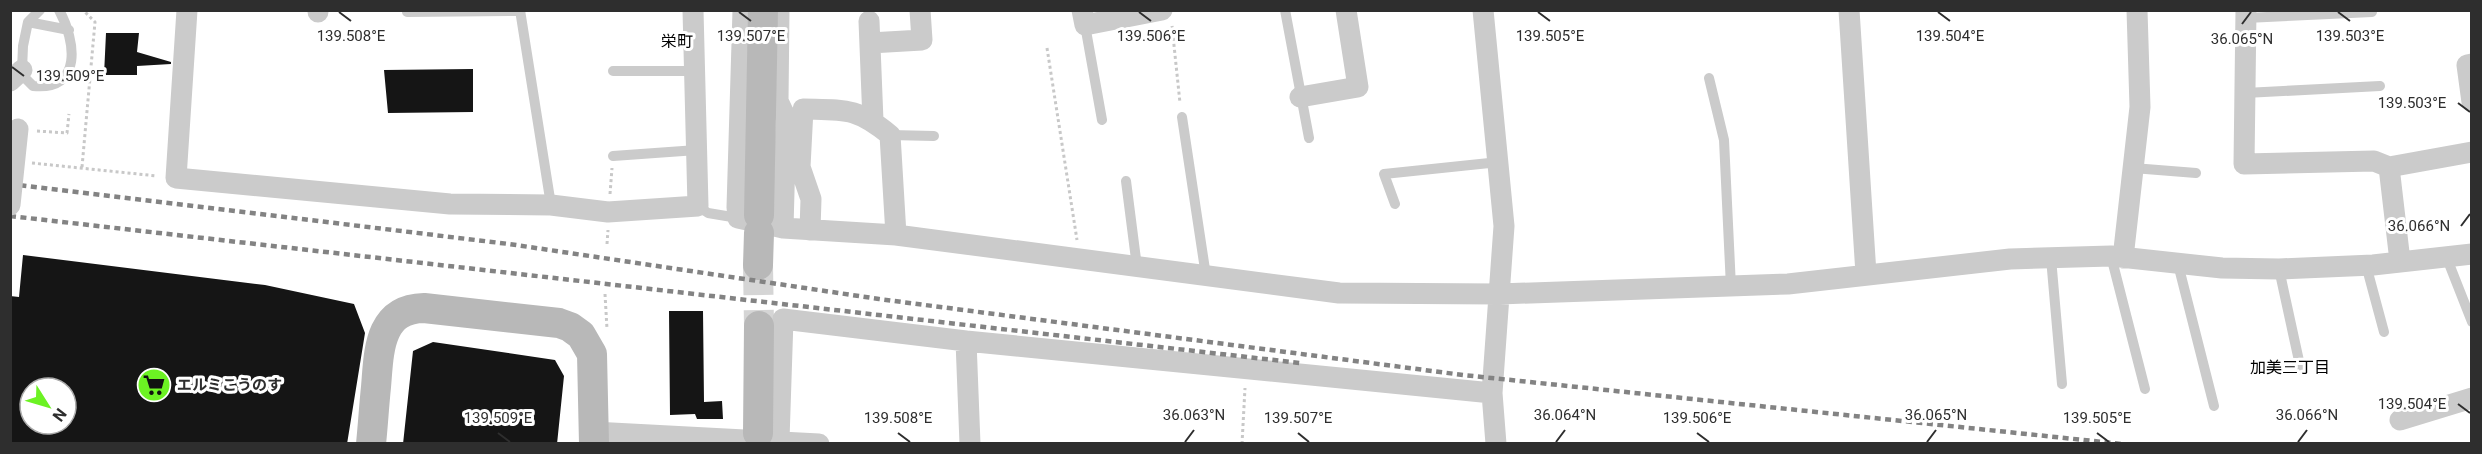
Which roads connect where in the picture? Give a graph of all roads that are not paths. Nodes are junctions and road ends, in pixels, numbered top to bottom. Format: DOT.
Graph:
graph roads {
  1 [pos="40,10"];
  2 [pos="59,10"];
  3 [pos="187,10"];
  4 [pos="693,10"];
  5 [pos="743,10"];
  6 [pos="762,10"];
  7 [pos="779,10"];
  8 [pos="920,10"];
  9 [pos="1285,10"];
  10 [pos="1346,10"];
  11 [pos="1483,10"];
  12 [pos="1850,10"];
  13 [pos="2137,10"];
  14 [pos="520,11"];
  15 [pos="407,12"];
  16 [pos="2372,12"];
  17 [pos="2246,14"];
  18 [pos="1167,16"];
  19 [pos="1084,18"];
  20 [pos="869,21"];
  21 [pos="28,22"];
  22 [pos="69,30"];
  23 [pos="870,43"];
  24 [pos="2472,64"];
  25 [pos="695,70"];
  26 [pos="613,71"];
  27 [pos="16,75"];
  28 [pos="1709,78"];
  29 [pos="2380,86"];
  30 [pos="2245,93"];
  31 [pos="1300,97"];
  32 [pos="2472,102"];
  33 [pos="1182,117"];
  34 [pos="1102,120"];
  35 [pos="873,121"];
  36 [pos="18,129"];
  37 [pos="890,135"];
  38 [pos="934,136"];
  39 [pos="1309,138"];
  40 [pos="697,150"];
  41 [pos="2472,152"];
  42 [pos="613,156"];
  43 [pos="1499,162"];
  44 [pos="2133,168"];
  45 [pos="2389,168"];
  46 [pos="2196,173"];
  47 [pos="1126,181"];
  48 [pos="552,204"];
  49 [pos="1395,204"];
  50 [pos="10,205"];
  51 [pos="698,206"];
  52 [pos="760,223"];
  53 [pos="810,230"];
  54 [pos="896,235"];
  55 [pos="2472,254"];
  56 [pos="2446,256"];
  57 [pos="2117,257"];
  58 [pos="2050,258"];
  59 [pos="2400,261"];
  60 [pos="2178,264"];
  61 [pos="759,265"];
  62 [pos="2366,265"];
  63 [pos="1137,267"];
  64 [pos="2279,269"];
  65 [pos="1866,274"];
  66 [pos="1206,276"];
  67 [pos="1731,287"];
  68 [pos="1499,294"];
  69 [pos="2472,322"];
  70 [pos="759,326"];
  71 [pos="2384,332"];
  72 [pos="966,341"];
  73 [pos="2301,370"];
  74 [pos="2062,384"];
  75 [pos="2145,389"];
  76 [pos="1492,393"];
  77 [pos="2472,398"];
  78 [pos="2214,406"];
  79 [pos="2400,420"];
  80 [pos="593,438"];
  81 [pos="759,440"];
  82 [pos="371,444"];
  83 [pos="819,444"];
  84 [pos="970,444"];
  85 [pos="1496,444"];
  1 -- 21 [label="lane"];
  2 -- 22 [label="lane"];
  3 -- 48 [label="street"];
  4 -- 25 [label="street"];
  5 -- 52 [label="street"];
  6 -- 52 [label="street"];
  7 -- 52 [label="street"];
  8 -- 23 [label="street"];
  9 -- 31 [label="lane"];
  10 -- 31 [label="street"];
  11 -- 43 [label="street"];
  12 -- 65 [label="street"];
  13 -- 44 [label="street"];
  14 -- 15 [label="lane"];
  14 -- 48 [label="lane"];
  16 -- 17 [label="lane"];
  17 -- 30 [label="street"];
  18 -- 19 [label="street"];
  19 -- 34 [label="lane"];
  20 -- 23 [label="street"];
  21 -- 22 [label="lane"];
  21 -- 27 [label="lane"];
  22 -- 27 [label="lane"];
  23 -- 35 [label="street"];
  24 -- 32 [label="street"];
  25 -- 26 [label="lane"];
  25 -- 40 [label="street"];
  28 -- 67 [label="lane"];
  29 -- 30 [label="lane"];
  30 -- 45 [label="street"];
  31 -- 39 [label="lane"];
  33 -- 66 [label="lane"];
  35 -- 37 [label="street"];
  35 -- 53 [label="street"];
  36 -- 50 [label="street, bridge"];
  37 -- 38 [label="lane"];
  37 -- 54 [label="street"];
  40 -- 42 [label="lane"];
  40 -- 51 [label="street"];
  41 -- 45 [label="street"];
  43 -- 49 [label="lane"];
  43 -- 68 [label="street"];
  44 -- 46 [label="lane"];
  44 -- 57 [label="street"];
  45 -- 59 [label="street"];
  47 -- 63 [label="lane"];
  48 -- 51 [label="street"];
  51 -- 52 [label="lane"];
  52 -- 53 [label="street"];
  52 -- 61 [label="street"];
  53 -- 54 [label="street"];
  54 -- 63 [label="street"];
  55 -- 56 [label="street"];
  56 -- 59 [label="street"];
  56 -- 69 [label="lane"];
  57 -- 58 [label="street"];
  57 -- 60 [label="street"];
  57 -- 75 [label="lane"];
  58 -- 65 [label="street"];
  58 -- 74 [label="lane"];
  59 -- 62 [label="street"];
  60 -- 64 [label="street"];
  60 -- 78 [label="lane"];
  62 -- 64 [label="street"];
  62 -- 71 [label="lane"];
  63 -- 66 [label="street"];
  64 -- 73 [label="lane"];
  65 -- 67 [label="street"];
  66 -- 68 [label="street"];
  67 -- 68 [label="street"];
  68 -- 76 [label="street"];
  70 -- 81 [label="street"];
  72 -- 76 [label="street"];
  72 -- 81 [label="street"];
  72 -- 84 [label="street"];
  76 -- 85 [label="street"];
  77 -- 79 [label="street"];
  80 -- 81 [label="street"];
  80 -- 82 [label="street"];
  81 -- 83 [label="street"];
}
